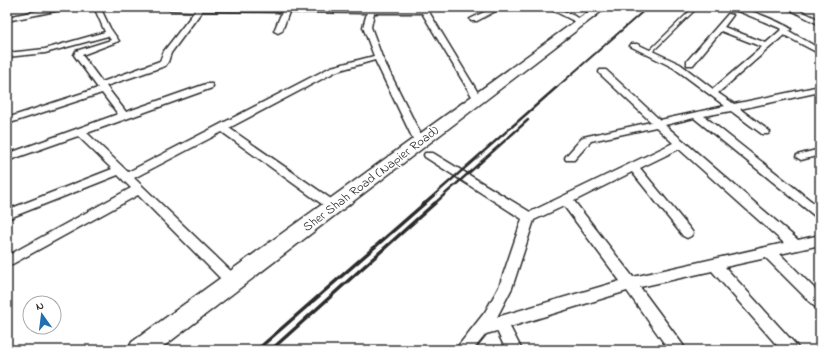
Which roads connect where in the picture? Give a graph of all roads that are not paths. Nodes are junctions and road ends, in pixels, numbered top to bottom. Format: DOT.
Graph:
graph roads {
  1 [pos="65,7"];
  2 [pos="97,7"];
  3 [pos="172,7"];
  4 [pos="500,7"];
  5 [pos="549,7"];
  6 [pos="602,7"];
  7 [pos="696,7"];
  8 [pos="788,7"];
  9 [pos="200,8"];
  10 [pos="287,9"];
  11 [pos="424,9"];
  12 [pos="30,11"];
  13 [pos="371,11"];
  14 [pos="730,11"];
  15 [pos="7,19"];
  16 [pos="474,19"];
  17 [pos="579,20"];
  18 [pos="820,23"];
  19 [pos="720,28"];
  20 [pos="278,31"];
  21 [pos="784,32"];
  22 [pos="110,33"];
  23 [pos="634,46"];
  24 [pos="767,46"];
  25 [pos="820,52"];
  26 [pos="649,53"];
  27 [pos="7,55"];
  28 [pos="378,58"];
  29 [pos="690,63"];
  30 [pos="603,72"];
  31 [pos="210,86"];
  32 [pos="103,87"];
  33 [pos="820,89"];
  34 [pos="713,92"];
  35 [pos="476,96"];
  36 [pos="733,107"];
  37 [pos="696,115"];
  38 [pos="118,118"];
  39 [pos="7,121"];
  40 [pos="658,123"];
  41 [pos="222,127"];
  42 [pos="80,132"];
  43 [pos="765,132"];
  44 [pos="418,139"];
  45 [pos="680,144"];
  46 [pos="820,152"];
  47 [pos="429,154"];
  48 [pos="801,157"];
  49 [pos="7,158"];
  50 [pos="570,158"];
  51 [pos="634,168"];
  52 [pos="123,173"];
  53 [pos="139,189"];
  54 [pos="565,201"];
  55 [pos="330,204"];
  56 [pos="820,214"];
  57 [pos="7,216"];
  58 [pos="529,217"];
  59 [pos="687,233"];
  60 [pos="820,240"];
  61 [pos="796,246"];
  62 [pos="769,252"];
  63 [pos="7,262"];
  64 [pos="715,265"];
  65 [pos="228,278"];
  66 [pos="630,284"];
  67 [pos="820,303"];
  68 [pos="501,323"];
  69 [pos="480,329"];
  70 [pos="140,350"];
  71 [pos="464,350"];
  72 [pos="514,350"];
  73 [pos="678,350"];
  74 [pos="791,350"];
  1 -- 12 [label="street"];
  2 -- 22 [label="street"];
  3 -- 9 [label="street"];
  4 -- 16 [label="street"];
  5 -- 17 [label="street"];
  6 -- 70 [label="main road, Sher Shah Road (Napier Road)"];
  7 -- 26 [label="lane"];
  8 -- 18 [label="street"];
  9 -- 10 [label="street"];
  9 -- 32 [label="street"];
  10 -- 13 [label="street"];
  10 -- 20 [label="street"];
  11 -- 13 [label="street"];
  11 -- 35 [label="street"];
  12 -- 15 [label="street"];
  13 -- 28 [label="street"];
  14 -- 19 [label="street"];
  14 -- 21 [label="street"];
  19 -- 24 [label="street"];
  19 -- 29 [label="street"];
  21 -- 24 [label="street"];
  21 -- 25 [label="street"];
  22 -- 27 [label="street"];
  22 -- 32 [label="street"];
  23 -- 26 [label="street"];
  24 -- 34 [label="street"];
  26 -- 34 [label="street"];
  28 -- 41 [label="street"];
  28 -- 44 [label="street"];
  30 -- 40 [label="street"];
  31 -- 38 [label="street"];
  32 -- 38 [label="street"];
  32 -- 39 [label="street"];
  33 -- 36 [label="street"];
  34 -- 36 [label="street"];
  36 -- 37 [label="street"];
  36 -- 43 [label="street"];
  37 -- 40 [label="street"];
  37 -- 56 [label="street"];
  38 -- 42 [label="street"];
  40 -- 45 [label="street"];
  40 -- 50 [label="street"];
  41 -- 52 [label="street"];
  41 -- 55 [label="street"];
  42 -- 49 [label="street"];
  42 -- 52 [label="street"];
  45 -- 51 [label="street"];
  45 -- 61 [label="street"];
  46 -- 48 [label="street"];
  47 -- 58 [label="street"];
  51 -- 54 [label="street"];
  51 -- 59 [label="street"];
  52 -- 53 [label="street"];
  52 -- 57 [label="street"];
  53 -- 63 [label="street"];
  53 -- 65 [label="street"];
  54 -- 58 [label="street"];
  54 -- 66 [label="street"];
  58 -- 69 [label="street"];
  60 -- 61 [label="street"];
  61 -- 62 [label="street"];
  62 -- 64 [label="street"];
  62 -- 67 [label="street"];
  64 -- 66 [label="street"];
  64 -- 74 [label="street"];
  66 -- 68 [label="street"];
  66 -- 73 [label="street"];
  68 -- 69 [label="street"];
  68 -- 72 [label="street"];
  69 -- 71 [label="street"];
}
